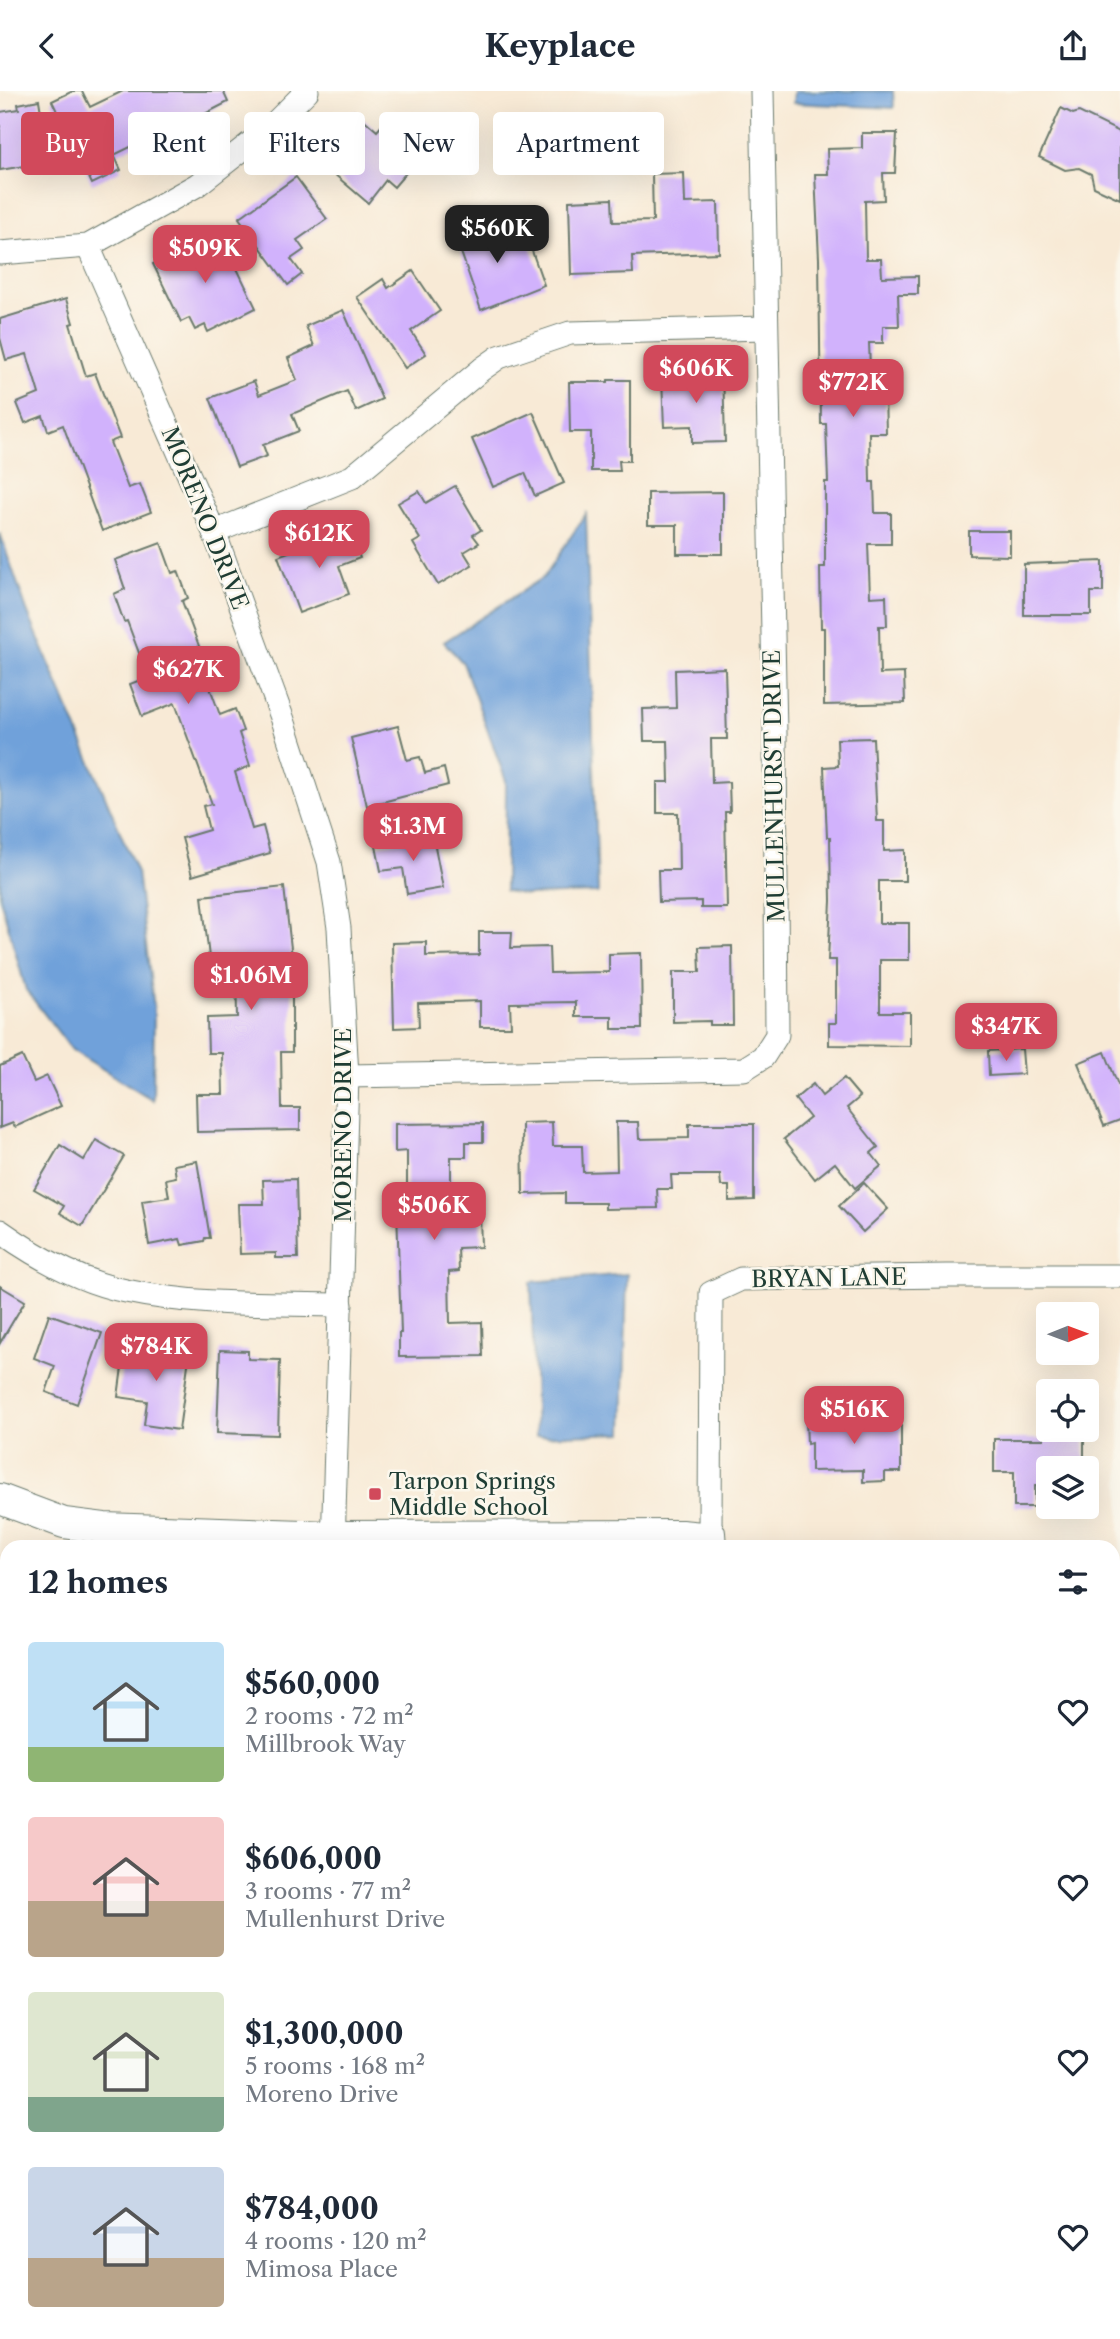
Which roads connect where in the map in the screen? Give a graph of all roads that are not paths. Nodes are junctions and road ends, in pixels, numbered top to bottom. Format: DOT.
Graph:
graph roads {
  1 [pos="307,91"];
  2 [pos="762,91"];
  3 [pos="88,246"];
  4 [pos="0,253"];
  5 [pos="765,328"];
  6 [pos="214,532"];
  7 [pos="347,1076"];
  8 [pos="0,1231"];
  9 [pos="1120,1276"];
  10 [pos="341,1305"];
  11 [pos="0,1499"];
  12 [pos="300,1540"];
  13 [pos="333,1540"];
  14 [pos="432,1540"];
  15 [pos="711,1540"];
  1 -- 3 [label="street"];
  2 -- 5 [label="street, MULLENHURST DRIVE"];
  3 -- 4 [label="street"];
  3 -- 6 [label="street, MORENO DRIVE"];
  5 -- 6 [label="street"];
  5 -- 7 [label="street, MULLENHURST DRIVE"];
  6 -- 7 [label="street, MORENO DRIVE"];
  7 -- 10 [label="street, MORENO DRIVE"];
  8 -- 10 [label="street"];
  9 -- 15 [label="street, BRYAN LANE"];
  10 -- 13 [label="street, MORENO DRIVE"];
  11 -- 12 [label="street"];
  14 -- 15 [label="street"];
}
